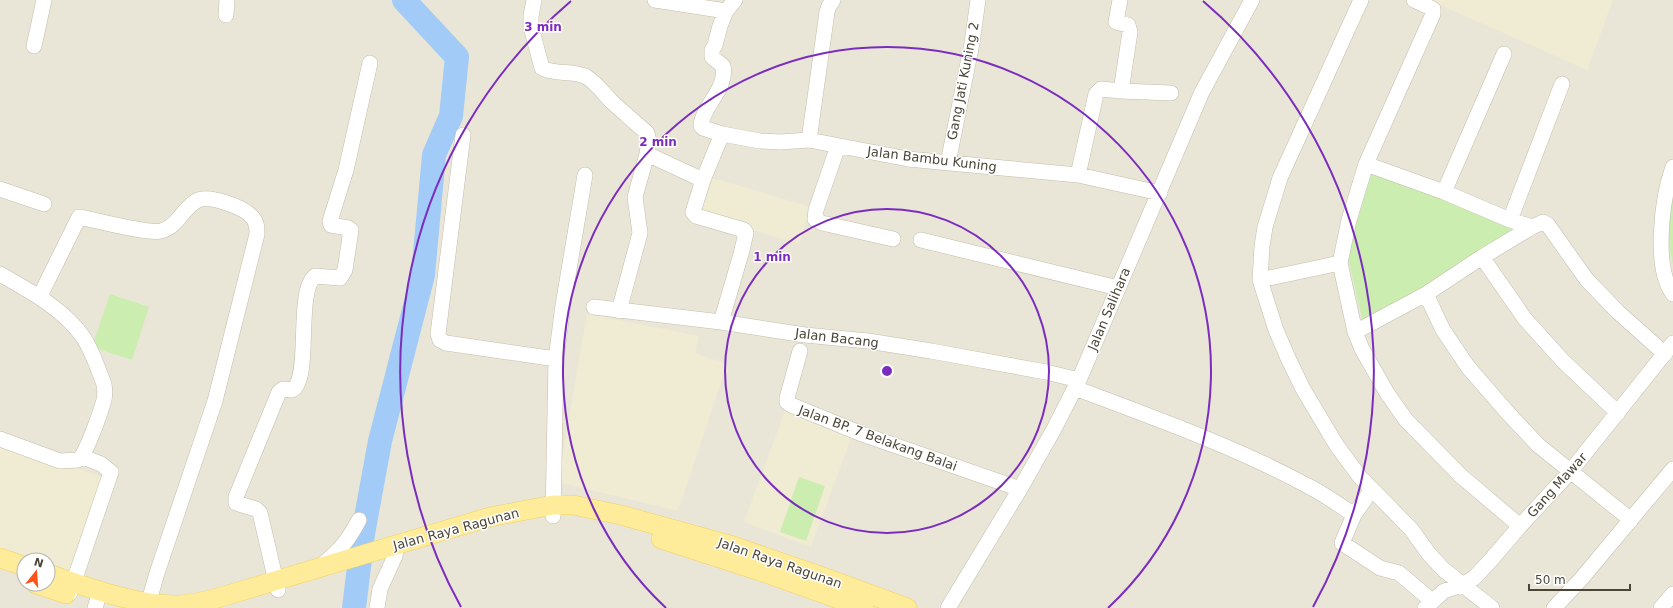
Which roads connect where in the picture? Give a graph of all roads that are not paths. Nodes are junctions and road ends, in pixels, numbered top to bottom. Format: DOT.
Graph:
graph roads {
  1 [pos="44,0"];
  2 [pos="227,0"];
  3 [pos="534,0"];
  4 [pos="655,0"];
  5 [pos="833,0"];
  6 [pos="978,0"];
  7 [pos="1120,0"];
  8 [pos="1252,0"];
  9 [pos="1361,0"];
  10 [pos="1414,0"];
  11 [pos="731,5"];
  12 [pos="226,15"];
  13 [pos="34,46"];
  14 [pos="1504,54"];
  15 [pos="370,63"];
  16 [pos="1562,84"];
  17 [pos="1121,91"];
  18 [pos="1171,93"];
  19 [pos="722,134"];
  20 [pos="463,135"];
  21 [pos="809,140"];
  22 [pos="838,146"];
  23 [pos="647,154"];
  24 [pos="948,162"];
  25 [pos="1366,164"];
  26 [pos="1673,167"];
  27 [pos="585,175"];
  28 [pos="1078,175"];
  29 [pos="703,180"];
  30 [pos="0,189"];
  31 [pos="1160,192"];
  32 [pos="1444,192"];
  33 [pos="44,204"];
  34 [pos="1510,220"];
  35 [pos="1532,227"];
  36 [pos="893,239"];
  37 [pos="921,240"];
  38 [pos="1482,257"];
  39 [pos="1340,263"];
  40 [pos="0,274"];
  41 [pos="1260,280"];
  42 [pos="1118,288"];
  43 [pos="1426,294"];
  44 [pos="1673,294"];
  45 [pos="40,296"];
  46 [pos="594,307"];
  47 [pos="619,311"];
  48 [pos="721,322"];
  49 [pos="1355,332"];
  50 [pos="1669,349"];
  51 [pos="800,352"];
  52 [pos="556,359"];
  53 [pos="1077,384"];
  54 [pos="1618,413"];
  55 [pos="0,440"];
  56 [pos="82,457"];
  57 [pos="1673,468"];
  58 [pos="1570,472"];
  59 [pos="1020,489"];
  60 [pos="1372,489"];
  61 [pos="553,510"];
  62 [pos="1354,515"];
  63 [pos="359,520"];
  64 [pos="1631,520"];
  65 [pos="1520,526"];
  66 [pos="388,553"];
  67 [pos="0,558"];
  68 [pos="16,563"];
  69 [pos="327,570"];
  70 [pos="0,572"];
  71 [pos="16,577"];
  72 [pos="56,579"];
  73 [pos="277,585"];
  74 [pos="1462,585"];
  75 [pos="56,587"];
  76 [pos="72,589"];
  77 [pos="1673,594"];
  78 [pos="97,601"];
  79 [pos="1429,604"];
  80 [pos="148,605"];
  81 [pos="221,605"];
  82 [pos="176,606"];
  83 [pos="119,608"];
  84 [pos="377,608"];
  85 [pos="864,608"];
  86 [pos="907,608"];
  87 [pos="948,608"];
  88 [pos="1492,608"];
  89 [pos="1554,608"];
  90 [pos="1661,608"];
  1 -- 13 [label="street"];
  2 -- 12 [label="street"];
  3 -- 23 [label="street"];
  4 -- 11 [label="street"];
  5 -- 21 [label="street"];
  6 -- 24 [label="street, Gang Jati Kuning 2"];
  7 -- 17 [label="street"];
  8 -- 31 [label="street, Jalan Salihara"];
  9 -- 41 [label="street"];
  10 -- 25 [label="street"];
  11 -- 19 [label="street, Jalan Bambu Kuning"];
  14 -- 32 [label="street"];
  15 -- 73 [label="street"];
  16 -- 34 [label="street"];
  17 -- 18 [label="street"];
  17 -- 28 [label="street"];
  19 -- 21 [label="street, Jalan Bambu Kuning"];
  19 -- 29 [label="street"];
  20 -- 52 [label="street"];
  21 -- 22 [label="street, Jalan Bambu Kuning"];
  22 -- 24 [label="street, Jalan Bambu Kuning"];
  22 -- 36 [label="street"];
  23 -- 29 [label="street"];
  23 -- 47 [label="street"];
  24 -- 28 [label="street, Jalan Bambu Kuning"];
  25 -- 32 [label="street"];
  25 -- 39 [label="street"];
  26 -- 44 [label="street"];
  27 -- 52 [label="street"];
  28 -- 31 [label="street, Jalan Bambu Kuning"];
  29 -- 48 [label="street"];
  30 -- 33 [label="street"];
  31 -- 42 [label="street, Jalan Salihara"];
  32 -- 34 [label="street"];
  34 -- 35 [label="street"];
  35 -- 38 [label="street"];
  35 -- 50 [label="street"];
  37 -- 42 [label="street"];
  38 -- 43 [label="street"];
  38 -- 54 [label="street"];
  39 -- 41 [label="street"];
  39 -- 49 [label="street"];
  40 -- 45 [label="street"];
  41 -- 60 [label="street"];
  42 -- 53 [label="street, Jalan Salihara"];
  43 -- 49 [label="street"];
  43 -- 58 [label="street"];
  45 -- 56 [label="street"];
  45 -- 80 [label="street"];
  46 -- 47 [label="street, Jalan Bacang"];
  47 -- 48 [label="street, Jalan Bacang"];
  48 -- 53 [label="street, Jalan Bacang"];
  49 -- 65 [label="street"];
  50 -- 54 [label="street, Gang Mawar"];
  51 -- 59 [label="street, Jalan BP. 7 Belakang Balai"];
  52 -- 61 [label="street"];
  53 -- 59 [label="street, Jalan Salihara"];
  53 -- 62 [label="street, Jalan Bacang"];
  54 -- 58 [label="street, Gang Mawar"];
  55 -- 56 [label="street"];
  56 -- 76 [label="street"];
  57 -- 64 [label="street"];
  58 -- 64 [label="street"];
  58 -- 65 [label="street, Gang Mawar"];
  59 -- 87 [label="street, Jalan Salihara"];
  60 -- 62 [label="street"];
  60 -- 74 [label="street"];
  61 -- 66 [label="main road, Jalan Raya Ragunan"];
  61 -- 85 [label="main road, Jalan Raya Ragunan"];
  61 -- 86 [label="main road, Jalan Raya Ragunan"];
  62 -- 79 [label="street"];
  63 -- 69 [label="street"];
  64 -- 89 [label="street"];
  65 -- 74 [label="street, Gang Mawar"];
  66 -- 69 [label="main road, Jalan Raya Ragunan"];
  66 -- 84 [label="street"];
  67 -- 68 [label="main road"];
  69 -- 73 [label="main road, Jalan Raya Ragunan"];
  70 -- 71 [label="main road"];
  72 -- 76 [label="main road, Jalan Raya Ragunan"];
  73 -- 81 [label="main road, Jalan Raya Ragunan"];
  74 -- 79 [label="street, Gang Mawar"];
  74 -- 88 [label="street"];
  75 -- 76 [label="main road, Jalan Raya Ragunan"];
  76 -- 78 [label="main road, Jalan Raya Ragunan"];
  77 -- 90 [label="street"];
  78 -- 80 [label="main road, Jalan Raya Ragunan"];
  78 -- 83 [label="main road, Jalan Raya Ragunan"];
  80 -- 82 [label="main road, Jalan Raya Ragunan"];
  81 -- 82 [label="main road, Jalan Raya Ragunan"];
}
